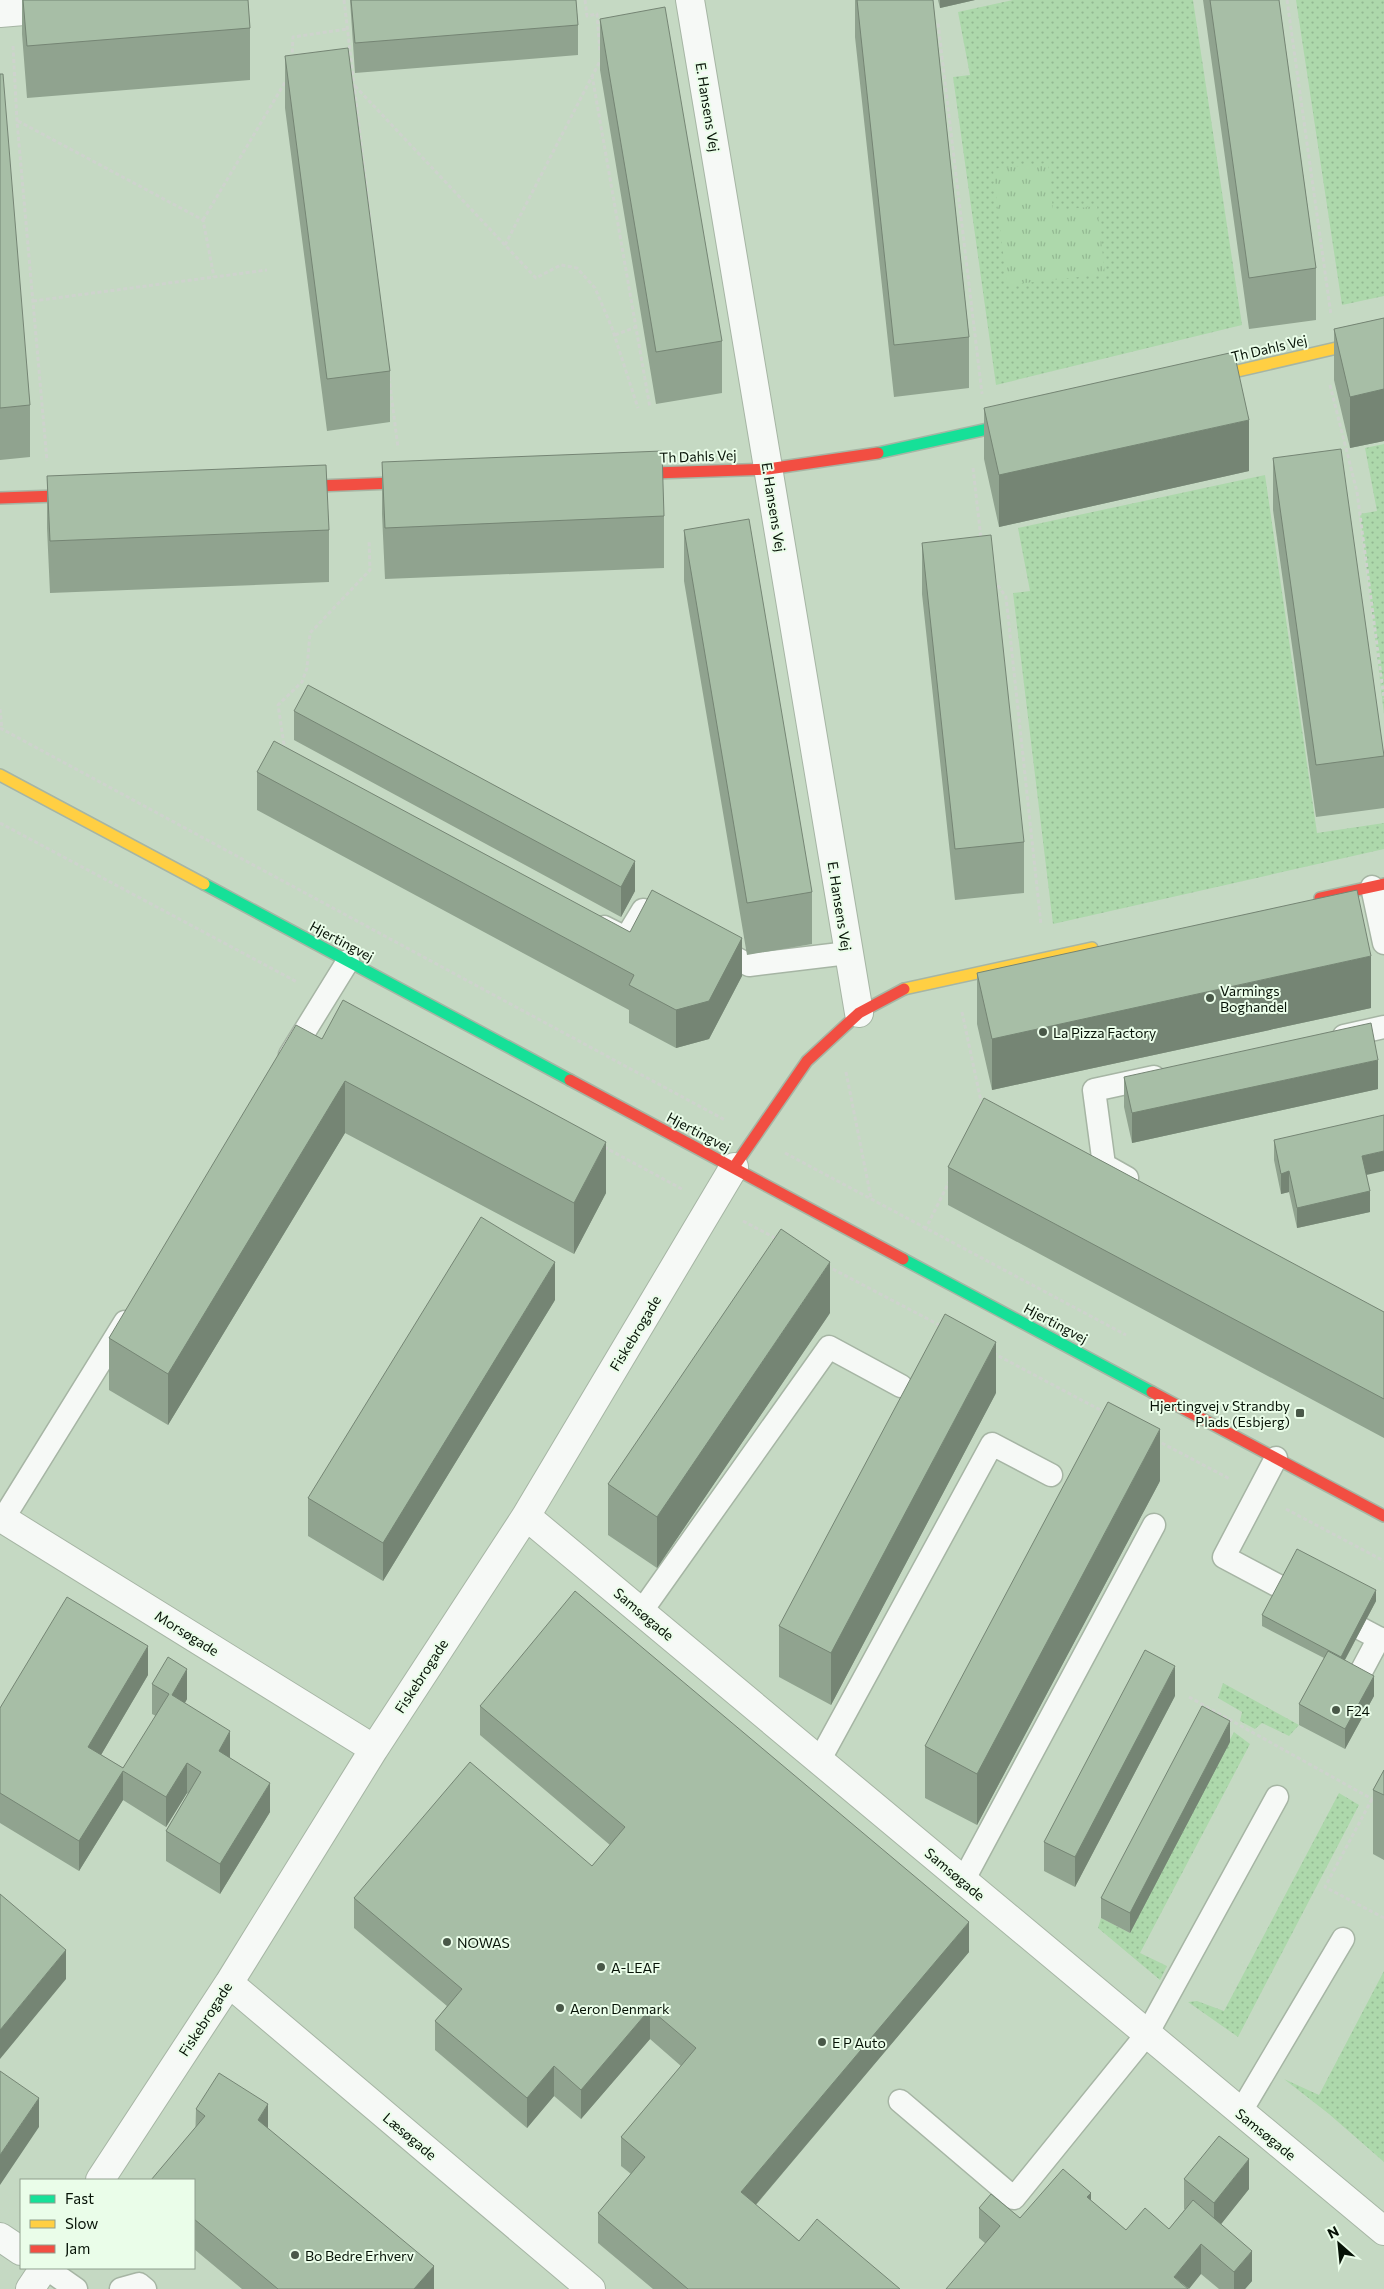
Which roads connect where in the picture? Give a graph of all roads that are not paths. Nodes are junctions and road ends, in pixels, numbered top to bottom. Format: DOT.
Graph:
graph roads {
  1 [pos="690,0"];
  2 [pos="87,6"];
  3 [pos="5,12"];
  4 [pos="1384,337"];
  5 [pos="1192,381"];
  6 [pos="1033,419"];
  7 [pos="768,469"];
  8 [pos="610,475"];
  9 [pos="432,482"];
  10 [pos="275,488"];
  11 [pos="99,494"];
  12 [pos="0,498"];
  13 [pos="0,775"];
  14 [pos="1378,886"];
  15 [pos="1304,902"];
  16 [pos="581,916"];
  17 [pos="1384,943"];
  18 [pos="1103,945"];
  19 [pos="848,953"];
  20 [pos="348,960"];
  21 [pos="859,1014"];
  22 [pos="1384,1027"];
  23 [pos="1326,1040"];
  24 [pos="278,1073"];
  25 [pos="1172,1073"];
  26 [pos="734,1167"];
  27 [pos="1144,1187"];
  28 [pos="138,1300"];
  29 [pos="901,1386"];
  30 [pos="1276,1458"];
  31 [pos="1050,1476"];
  32 [pos="526,1516"];
  33 [pos="1384,1516"];
  34 [pos="2,1518"];
  35 [pos="1154,1525"];
  36 [pos="641,1612"];
  37 [pos="1382,1640"];
  38 [pos="1354,1685"];
  39 [pos="374,1749"];
  40 [pos="820,1761"];
  41 [pos="1277,1797"];
  42 [pos="964,1881"];
  43 [pos="1342,1939"];
  44 [pos="228,1983"];
  45 [pos="1147,2034"];
  46 [pos="900,2101"];
  47 [pos="1240,2113"];
  48 [pos="101,2179"];
  49 [pos="1384,2231"];
  50 [pos="0,2237"];
  51 [pos="20,2250"];
  52 [pos="44,2269"];
  53 [pos="46,2269"];
  54 [pos="30,2289"];
  55 [pos="76,2289"];
  56 [pos="121,2289"];
  57 [pos="146,2289"];
  58 [pos="591,2289"];
  1 -- 7 [label="street, E. Hansens Vej"];
  2 -- 3 [label="street"];
  4 -- 5 [label="main road, Th Dahls Vej"];
  6 -- 7 [label="main road, Th Dahls Vej"];
  7 -- 8 [label="main road, Th Dahls Vej"];
  7 -- 19 [label="street, E. Hansens Vej"];
  9 -- 10 [label="main road"];
  11 -- 12 [label="main road"];
  13 -- 20 [label="main road, Hjertingvej"];
  14 -- 15 [label="main road"];
  14 -- 17 [label="lane"];
  16 -- 19 [label="lane"];
  18 -- 21 [label="main road"];
  19 -- 21 [label="street, E. Hansens Vej"];
  20 -- 24 [label="lane"];
  20 -- 26 [label="main road, Hjertingvej"];
  21 -- 26 [label="main road"];
  22 -- 23 [label="lane"];
  25 -- 27 [label="lane"];
  26 -- 30 [label="main road, Hjertingvej"];
  26 -- 32 [label="street, Fiskebrogade"];
  28 -- 34 [label="lane"];
  29 -- 36 [label="lane"];
  30 -- 33 [label="main road, Hjertingvej"];
  30 -- 37 [label="lane"];
  31 -- 40 [label="lane"];
  32 -- 36 [label="street, Samsøgade"];
  32 -- 39 [label="street, Fiskebrogade"];
  34 -- 39 [label="street, Morsøgade"];
  35 -- 42 [label="lane"];
  36 -- 40 [label="street, Samsøgade"];
  37 -- 38 [label="lane"];
  39 -- 44 [label="street, Fiskebrogade"];
  40 -- 42 [label="street, Samsøgade"];
  41 -- 45 [label="lane"];
  42 -- 45 [label="street, Samsøgade"];
  43 -- 47 [label="lane"];
  44 -- 48 [label="street, Fiskebrogade"];
  44 -- 58 [label="street, Læsøgade"];
  45 -- 46 [label="lane"];
  45 -- 47 [label="street, Samsøgade"];
  47 -- 49 [label="street, Samsøgade"];
  50 -- 51 [label="street"];
  52 -- 54 [label="street"];
  53 -- 55 [label="lane"];
  56 -- 57 [label="lane"];
}
